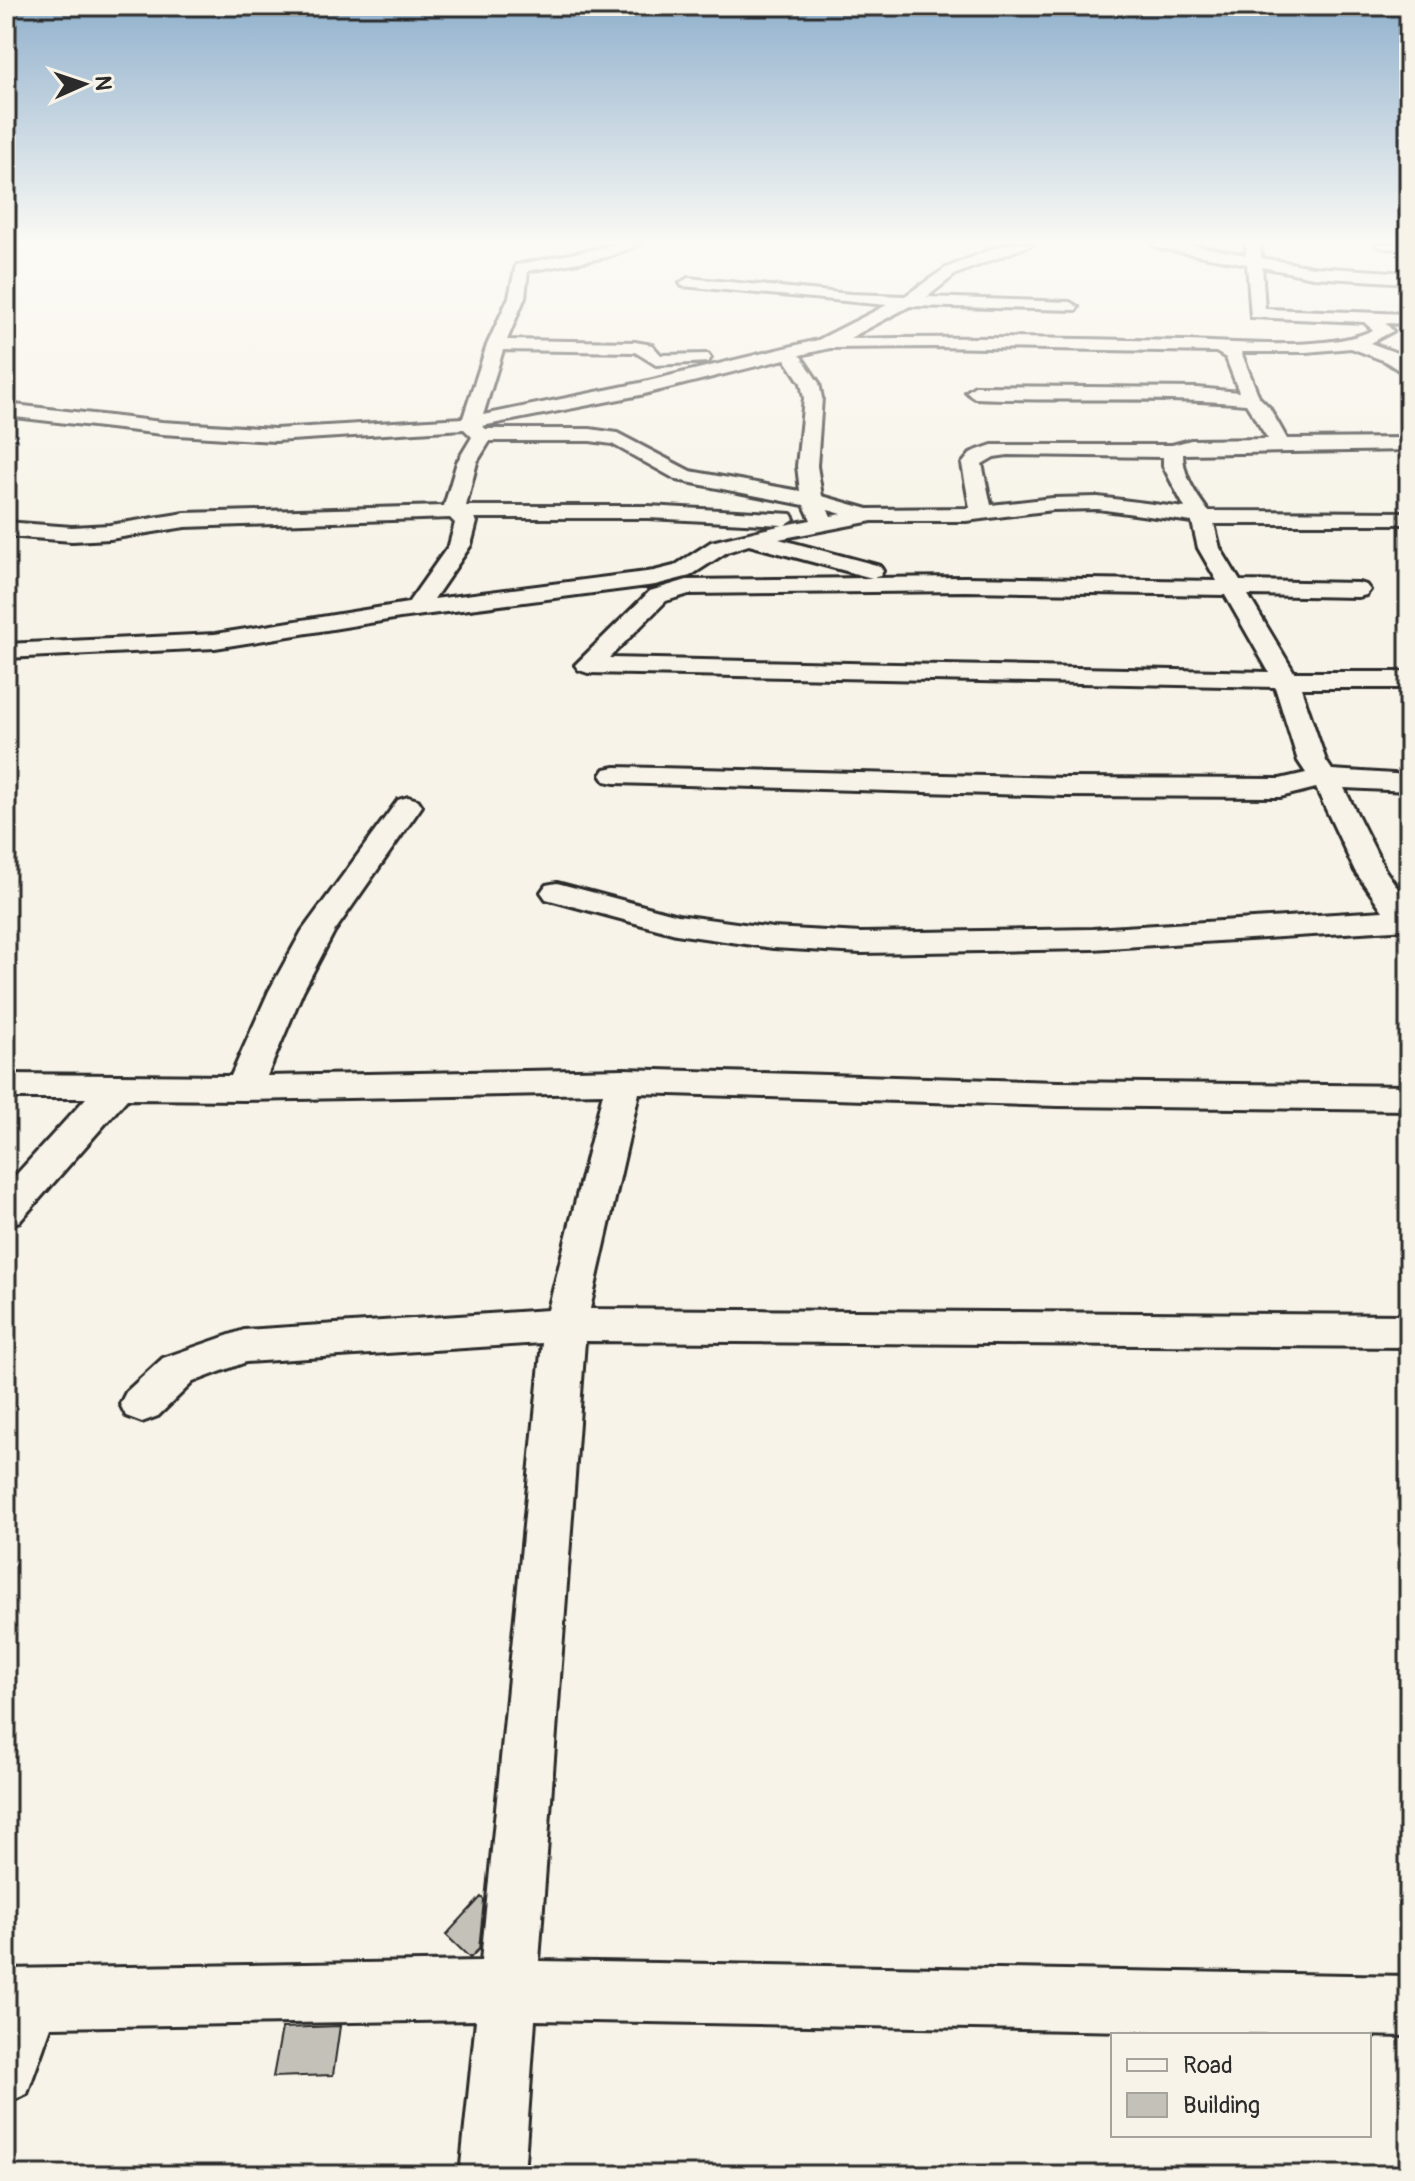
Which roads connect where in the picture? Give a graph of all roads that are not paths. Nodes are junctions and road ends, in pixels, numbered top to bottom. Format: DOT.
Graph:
graph roads {
  1 [pos="496,345"];
  2 [pos="550,346"];
  3 [pos="771,346"];
  4 [pos="818,346"];
  5 [pos="1150,346"];
  6 [pos="1261,346"];
  7 [pos="1361,346"];
  8 [pos="1220,347"];
  9 [pos="791,354"];
  10 [pos="1409,372"];
  11 [pos="975,392"];
  12 [pos="1251,399"];
  13 [pos="6,410"];
  14 [pos="478,429"];
  15 [pos="1409,444"];
  16 [pos="1281,446"];
  17 [pos="1173,451"];
  18 [pos="812,500"];
  19 [pos="454,511"];
  20 [pos="982,513"];
  21 [pos="872,515"];
  22 [pos="1202,517"];
  23 [pos="1409,518"];
  24 [pos="815,525"];
  25 [pos="6,529"];
  26 [pos="750,539"];
  27 [pos="662,584"];
  28 [pos="930,585"];
  29 [pos="1233,588"];
  30 [pos="1358,590"];
  31 [pos="416,609"];
  32 [pos="6,651"];
  33 [pos="588,665"];
  34 [pos="1286,680"];
  35 [pos="1409,680"];
  36 [pos="565,687"];
  37 [pos="615,775"];
  38 [pos="1323,778"];
  39 [pos="1409,783"];
  40 [pos="408,806"];
  41 [pos="557,892"];
  42 [pos="1406,919"];
  43 [pos="624,1081"];
  44 [pos="6,1086"];
  45 [pos="117,1087"];
  46 [pos="244,1088"];
  47 [pos="1409,1098"];
  48 [pos="6,1211"];
  49 [pos="565,1325"];
  50 [pos="1409,1331"];
  51 [pos="142,1404"];
  52 [pos="508,1990"];
  53 [pos="19,1998"];
  54 [pos="1409,2006"];
  55 [pos="6,2073"];
  56 [pos="492,2175"];
  1 -- 14 [label="street"];
  2 -- 3 [label="street"];
  4 -- 9 [label="street"];
  5 -- 8 [label="street"];
  6 -- 8 [label="street"];
  7 -- 10 [label="street"];
  8 -- 12 [label="street"];
  9 -- 14 [label="street"];
  9 -- 18 [label="street"];
  11 -- 12 [label="street"];
  12 -- 16 [label="street"];
  13 -- 14 [label="street"];
  14 -- 18 [label="street"];
  14 -- 19 [label="street"];
  15 -- 16 [label="street"];
  16 -- 17 [label="street"];
  17 -- 20 [label="street"];
  17 -- 22 [label="street"];
  18 -- 21 [label="street"];
  18 -- 24 [label="street"];
  19 -- 24 [label="street"];
  19 -- 25 [label="street"];
  19 -- 31 [label="street"];
  20 -- 21 [label="street"];
  20 -- 22 [label="street"];
  21 -- 24 [label="street"];
  22 -- 23 [label="street"];
  22 -- 29 [label="street"];
  24 -- 26 [label="street"];
  26 -- 27 [label="street"];
  26 -- 28 [label="street"];
  27 -- 28 [label="street"];
  27 -- 31 [label="street"];
  27 -- 33 [label="street"];
  28 -- 29 [label="street"];
  29 -- 30 [label="street"];
  29 -- 34 [label="street"];
  31 -- 32 [label="street"];
  33 -- 34 [label="street"];
  33 -- 36 [label="street"];
  34 -- 35 [label="street"];
  34 -- 38 [label="street"];
  37 -- 38 [label="street"];
  38 -- 39 [label="street"];
  38 -- 42 [label="street"];
  40 -- 46 [label="street"];
  41 -- 42 [label="street"];
  43 -- 46 [label="street"];
  43 -- 47 [label="street"];
  43 -- 49 [label="street"];
  44 -- 45 [label="street"];
  45 -- 46 [label="street"];
  45 -- 48 [label="street"];
  49 -- 50 [label="street"];
  49 -- 51 [label="street"];
  49 -- 52 [label="street"];
  52 -- 53 [label="street"];
  52 -- 54 [label="street"];
  52 -- 56 [label="street"];
  53 -- 55 [label="street"];
}
